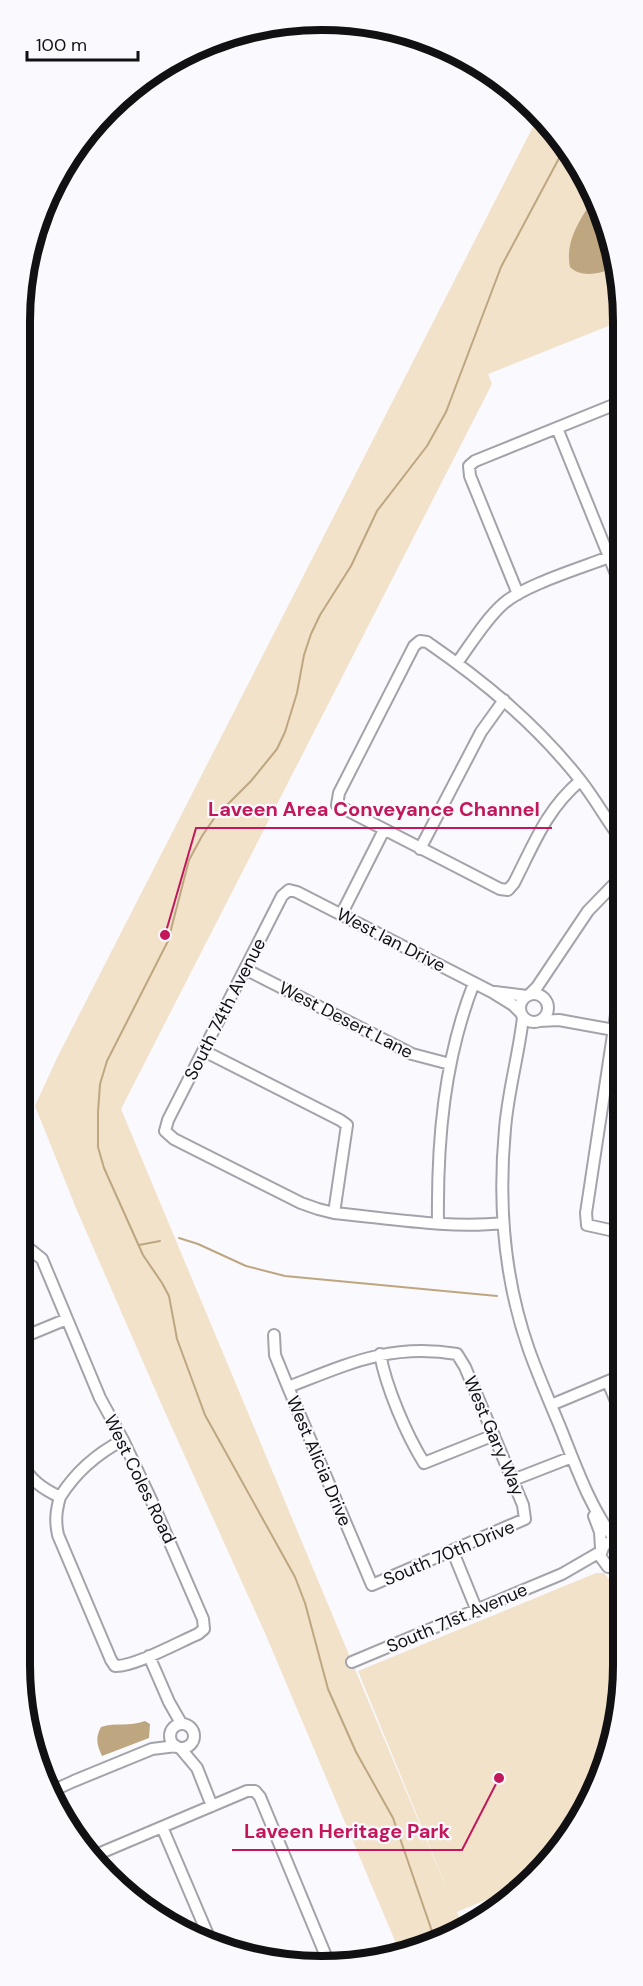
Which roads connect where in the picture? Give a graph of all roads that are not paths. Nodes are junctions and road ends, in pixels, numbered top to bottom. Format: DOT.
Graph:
graph roads {
  1 [pos="613,405"];
  2 [pos="557,428"];
  3 [pos="609,557"];
  4 [pos="613,567"];
  5 [pos="518,594"];
  6 [pos="457,663"];
  7 [pos="504,699"];
  8 [pos="580,781"];
  9 [pos="613,828"];
  10 [pos="384,830"];
  11 [pos="420,849"];
  12 [pos="613,885"];
  13 [pos="290,890"];
  14 [pos="341,915"];
  15 [pos="553,964"];
  16 [pos="245,969"];
  17 [pos="474,983"];
  18 [pos="492,992"];
  19 [pos="528,995"];
  20 [pos="545,1001"];
  21 [pos="522,1014"];
  22 [pos="538,1021"];
  23 [pos="576,1023"];
  24 [pos="613,1030"];
  25 [pos="613,1037"];
  26 [pos="204,1051"];
  27 [pos="517,1058"];
  28 [pos="450,1064"];
  29 [pos="334,1213"];
  30 [pos="438,1222"];
  31 [pos="503,1223"];
  32 [pos="613,1231"];
  33 [pos="30,1249"];
  34 [pos="67,1319"];
  35 [pos="30,1334"];
  36 [pos="274,1335"];
  37 [pos="380,1354"];
  38 [pos="613,1379"];
  39 [pos="288,1387"];
  40 [pos="551,1405"];
  41 [pos="494,1435"];
  42 [pos="123,1440"];
  43 [pos="572,1457"];
  44 [pos="30,1478"];
  45 [pos="513,1480"];
  46 [pos="60,1497"];
  47 [pos="592,1504"];
  48 [pos="525,1519"];
  49 [pos="613,1535"];
  50 [pos="613,1541"];
  51 [pos="601,1550"];
  52 [pos="453,1552"];
  53 [pos="613,1568"];
  54 [pos="613,1569"];
  55 [pos="562,1574"];
  56 [pos="372,1585"];
  57 [pos="477,1611"];
  58 [pos="149,1656"];
  59 [pos="352,1662"];
  60 [pos="175,1728"];
  61 [pos="194,1740"];
  62 [pos="178,1748"];
  63 [pos="152,1749"];
  64 [pos="197,1768"];
  65 [pos="58,1788"];
  66 [pos="212,1806"];
  67 [pos="162,1827"];
  68 [pos="99,1854"];
  69 [pos="207,1933"];
  70 [pos="326,1956"];
  1 -- 2 [label="street"];
  2 -- 3 [label="street"];
  2 -- 5 [label="street"];
  3 -- 4 [label="street"];
  3 -- 5 [label="street"];
  5 -- 6 [label="street"];
  6 -- 7 [label="street"];
  6 -- 10 [label="street"];
  7 -- 8 [label="street"];
  7 -- 11 [label="street"];
  8 -- 9 [label="street"];
  8 -- 11 [label="street"];
  10 -- 11 [label="street"];
  10 -- 14 [label="street"];
  12 -- 15 [label="street"];
  13 -- 14 [label="street, West Ian Drive"];
  13 -- 16 [label="street, South 74th Avenue"];
  14 -- 17 [label="street, West Ian Drive"];
  15 -- 19 [label="street"];
  15 -- 20 [label="street"];
  16 -- 26 [label="street, South 74th Avenue"];
  16 -- 28 [label="street, West Desert Lane"];
  17 -- 18 [label="street, West Ian Drive"];
  17 -- 28 [label="street"];
  18 -- 19 [label="street, West Ian Drive"];
  18 -- 21 [label="street, West Ian Drive"];
  19 -- 20 [label="street"];
  19 -- 21 [label="street"];
  20 -- 22 [label="street"];
  20 -- 23 [label="street"];
  21 -- 22 [label="street"];
  21 -- 27 [label="street"];
  22 -- 23 [label="street"];
  22 -- 27 [label="street"];
  23 -- 24 [label="street"];
  25 -- 32 [label="street"];
  26 -- 29 [label="street"];
  26 -- 29 [label="street, South 74th Avenue"];
  27 -- 31 [label="street"];
  28 -- 30 [label="street"];
  29 -- 30 [label="street"];
  30 -- 31 [label="street"];
  31 -- 40 [label="street"];
  33 -- 34 [label="street, West Coles Road"];
  34 -- 35 [label="street"];
  34 -- 42 [label="street, West Coles Road"];
  36 -- 39 [label="street, West Alicia Drive"];
  37 -- 39 [label="street"];
  37 -- 41 [label="street, West Gary Way"];
  37 -- 41 [label="street"];
  38 -- 40 [label="street"];
  39 -- 56 [label="street, West Alicia Drive"];
  40 -- 43 [label="street"];
  41 -- 45 [label="street, West Gary Way"];
  42 -- 46 [label="street"];
  42 -- 58 [label="street, West Coles Road"];
  43 -- 45 [label="street"];
  43 -- 47 [label="street"];
  44 -- 46 [label="street"];
  45 -- 48 [label="street, West Gary Way"];
  46 -- 58 [label="street, West Coles Road"];
  47 -- 49 [label="street"];
  47 -- 51 [label="street"];
  48 -- 52 [label="street, South 70th Drive"];
  50 -- 51 [label="street, South 71st Avenue"];
  51 -- 53 [label="street"];
  51 -- 55 [label="street, South 71st Avenue"];
  52 -- 56 [label="street, South 70th Drive"];
  52 -- 57 [label="street"];
  54 -- 55 [label="street, South 71st Avenue"];
  55 -- 57 [label="street, South 71st Avenue"];
  57 -- 59 [label="street, South 71st Avenue"];
  58 -- 60 [label="street"];
  60 -- 61 [label="street"];
  60 -- 62 [label="street"];
  60 -- 63 [label="street"];
  61 -- 62 [label="street"];
  61 -- 64 [label="street"];
  62 -- 63 [label="street"];
  62 -- 64 [label="street"];
  63 -- 65 [label="street"];
  64 -- 66 [label="street"];
  66 -- 67 [label="street"];
  66 -- 70 [label="street"];
  67 -- 68 [label="street"];
  67 -- 69 [label="street"];
}
